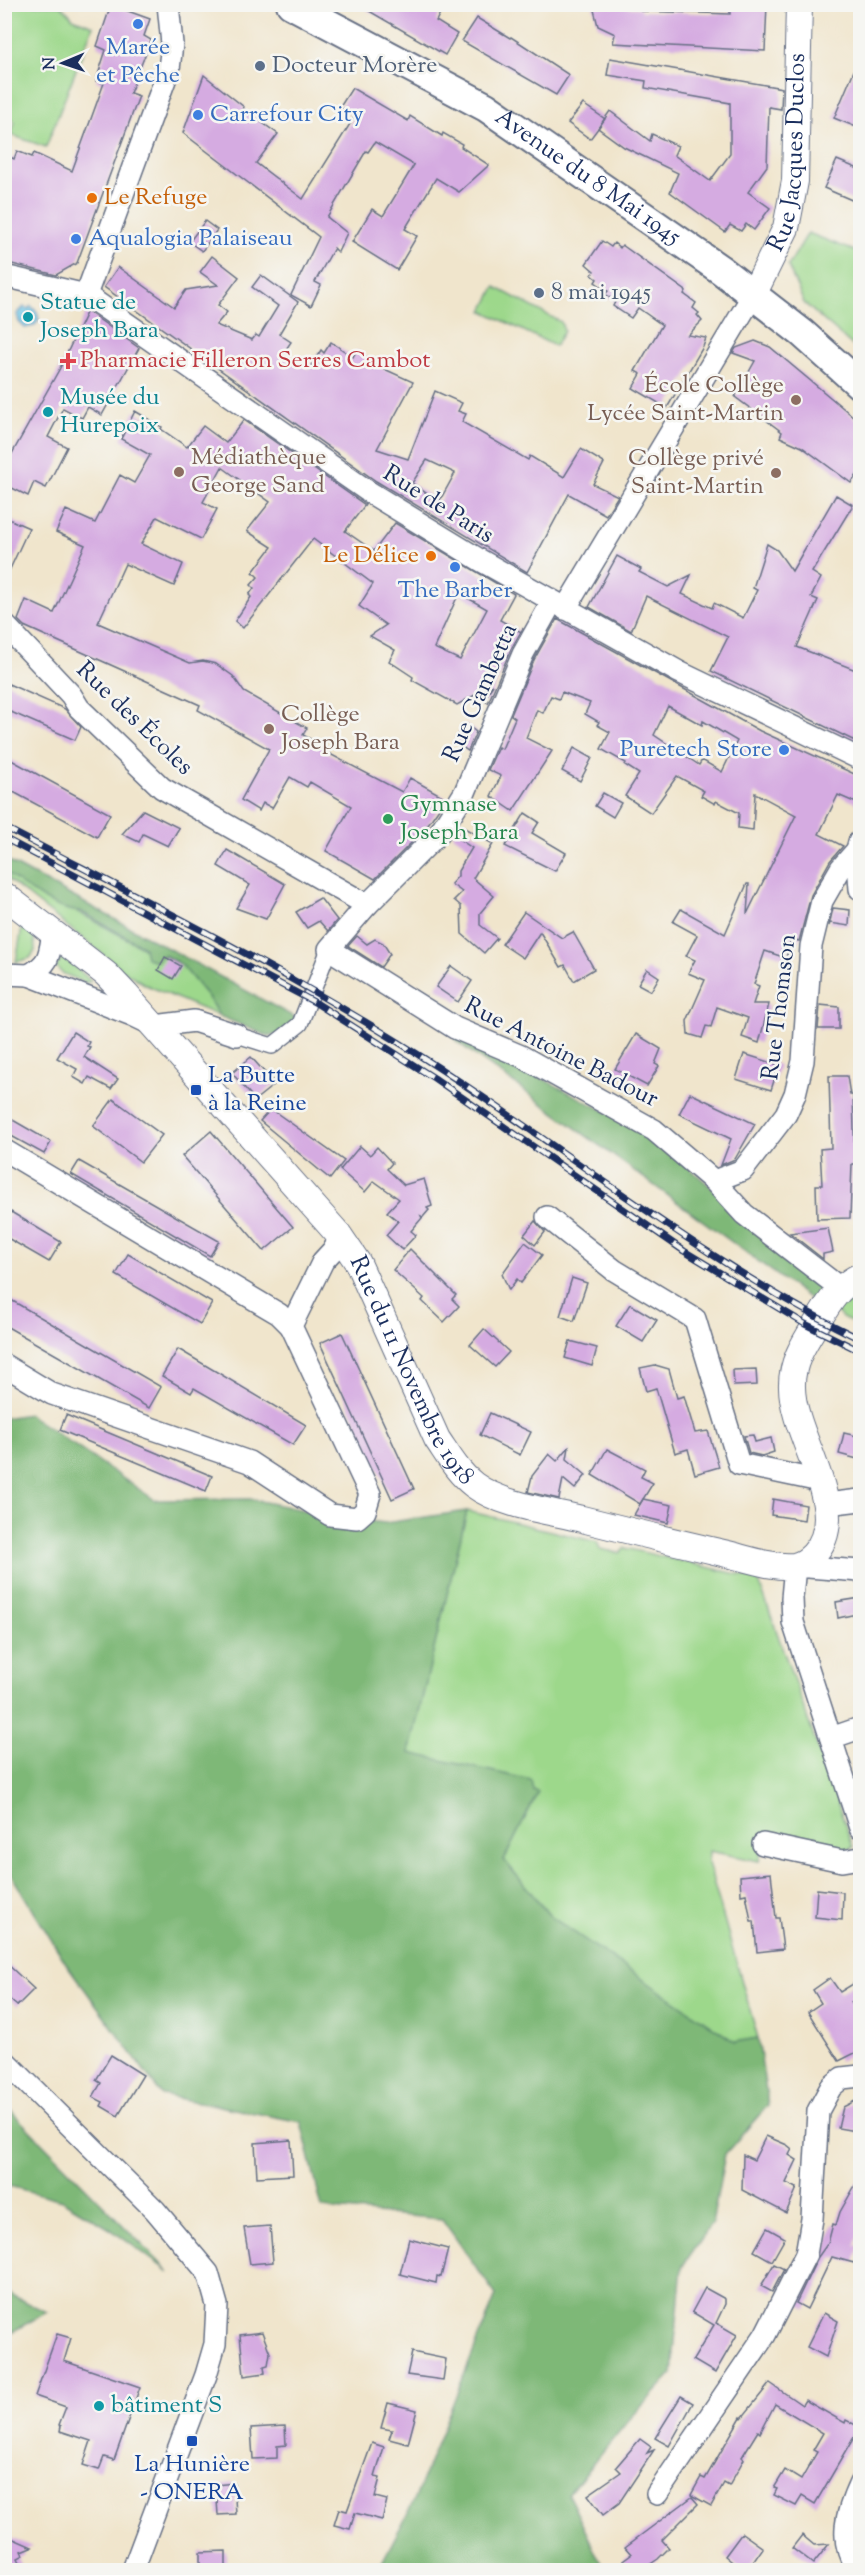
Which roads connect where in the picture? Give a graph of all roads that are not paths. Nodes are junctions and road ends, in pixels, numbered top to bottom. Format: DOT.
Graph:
graph roads {
  1 [pos="168,4"];
  2 [pos="291,4"];
  3 [pos="799,4"];
  4 [pos="4,276"];
  5 [pos="86,295"];
  6 [pos="753,295"];
  7 [pos="861,385"];
  8 [pos="558,605"];
  9 [pos="4,624"];
  10 [pos="861,759"];
  11 [pos="859,844"];
  12 [pos="861,889"];
  13 [pos="4,895"];
  14 [pos="367,905"];
  15 [pos="52,933"];
  16 [pos="329,949"];
  17 [pos="4,974"];
  18 [pos="29,975"];
  19 [pos="155,1026"];
  20 [pos="237,1035"];
  21 [pos="4,1150"];
  22 [pos="714,1182"];
  23 [pos="547,1217"];
  24 [pos="339,1235"];
  25 [pos="850,1282"];
  26 [pos="291,1326"];
  27 [pos="4,1365"];
  28 [pos="823,1493"];
  29 [pos="861,1500"];
  30 [pos="795,1566"];
  31 [pos="861,1571"];
  32 [pos="861,1728"];
  33 [pos="831,1738"];
  34 [pos="861,1828"];
  35 [pos="763,1844"];
  36 [pos="861,1858"];
  37 [pos="4,2060"];
  38 [pos="861,2076"];
  39 [pos="861,2483"];
  40 [pos="657,2494"];
  41 [pos="133,2571"];
  42 [pos="857,2571"];
  1 -- 5 [label="street"];
  2 -- 6 [label="main road, Avenue du 8 Mai 1945"];
  3 -- 6 [label="street, Rue Jacques Duclos"];
  4 -- 5 [label="street, Rue de Paris"];
  5 -- 8 [label="street, Rue de Paris"];
  6 -- 7 [label="main road, Avenue du 8 Mai 1945"];
  6 -- 8 [label="street, Rue Gambetta"];
  8 -- 10 [label="street, Rue de Paris"];
  8 -- 14 [label="street, Rue Gambetta"];
  9 -- 14 [label="street, Rue des Écoles"];
  11 -- 12 [label="street"];
  11 -- 22 [label="street, Rue Thomson"];
  13 -- 15 [label="street, Rue du 11 Novembre 1918"];
  14 -- 16 [label="street, Rue Gambetta"];
  15 -- 18 [label="street"];
  15 -- 19 [label="street, Rue du 11 Novembre 1918"];
  16 -- 20 [label="street, Rue Gambetta"];
  16 -- 22 [label="street, Rue Antoine Badour"];
  17 -- 18 [label="street"];
  18 -- 19 [label="street"];
  19 -- 20 [label="street, Rue Gambetta"];
  19 -- 24 [label="street, Rue du 11 Novembre 1918"];
  21 -- 26 [label="street"];
  22 -- 25 [label="street, Rue Antoine Badour"];
  23 -- 28 [label="street"];
  24 -- 26 [label="street"];
  24 -- 30 [label="street, Rue du 11 Novembre 1918"];
  25 -- 28 [label="street"];
  26 -- 27 [label="street"];
  28 -- 29 [label="street"];
  28 -- 30 [label="street"];
  30 -- 31 [label="street"];
  30 -- 33 [label="street"];
  32 -- 33 [label="street"];
  33 -- 34 [label="street"];
  35 -- 36 [label="street"];
  37 -- 41 [label="street"];
  38 -- 40 [label="street"];
  39 -- 42 [label="street"];
}
